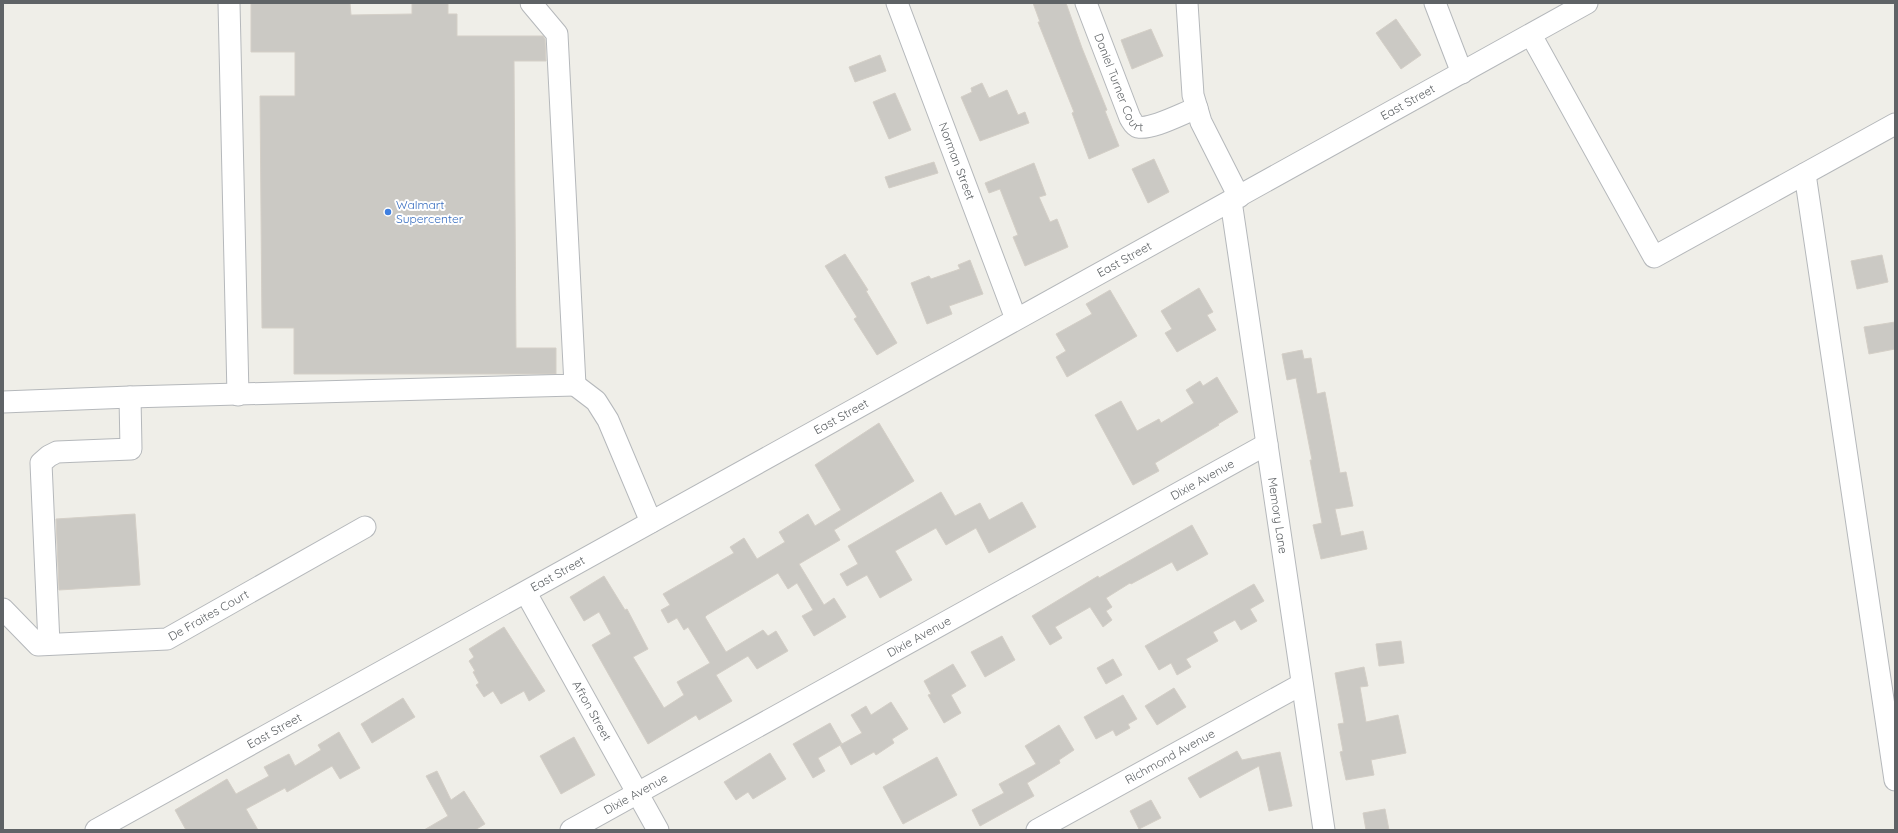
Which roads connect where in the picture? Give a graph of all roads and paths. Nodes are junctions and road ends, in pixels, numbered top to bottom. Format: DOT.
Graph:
graph roads {
  1 [pos="229,3"];
  2 [pos="531,3"];
  3 [pos="897,3"];
  4 [pos="1086,3"];
  5 [pos="1187,3"];
  6 [pos="1435,3"];
  7 [pos="1587,3"];
  8 [pos="1531,35"];
  9 [pos="1462,73"];
  10 [pos="1197,108"];
  11 [pos="1895,124"];
  12 [pos="1805,174"];
  13 [pos="1235,199"];
  14 [pos="1016,319"];
  15 [pos="575,385"];
  16 [pos="238,395"];
  17 [pos="130,396"];
  18 [pos="3,402"];
  19 [pos="1267,444"];
  20 [pos="652,522"];
  21 [pos="365,526"];
  22 [pos="526,593"];
  23 [pos="3,609"];
  24 [pos="49,644"];
  25 [pos="1302,684"];
  26 [pos="1895,780"];
  27 [pos="637,793"];
  28 [pos="96,830"];
  29 [pos="570,830"];
  30 [pos="658,830"];
  31 [pos="1037,830"];
  32 [pos="1324,830"];
  1 -- 16 [label="street"];
  2 -- 15 [label="street"];
  3 -- 14 [label="street, Norman Street"];
  4 -- 10 [label="street, Daniel Turner Court"];
  5 -- 10 [label="street"];
  6 -- 9 [label="street"];
  7 -- 8 [label="street, East Street"];
  8 -- 9 [label="street, East Street"];
  8 -- 12 [label="street"];
  9 -- 13 [label="street, East Street"];
  10 -- 13 [label="street"];
  11 -- 12 [label="street"];
  12 -- 26 [label="street"];
  13 -- 14 [label="street, East Street"];
  13 -- 19 [label="street, Memory Lane"];
  14 -- 20 [label="street, East Street"];
  15 -- 16 [label="street"];
  15 -- 20 [label="street"];
  16 -- 17 [label="street"];
  17 -- 18 [label="street"];
  17 -- 24 [label="street"];
  19 -- 25 [label="street, Memory Lane"];
  19 -- 27 [label="street, Dixie Avenue"];
  20 -- 22 [label="street, East Street"];
  21 -- 24 [label="street, De Fraites Court"];
  22 -- 27 [label="street, Afton Street"];
  22 -- 28 [label="street, East Street"];
  23 -- 24 [label="street, De Fraites Court"];
  25 -- 31 [label="street, Richmond Avenue"];
  25 -- 32 [label="street, Memory Lane"];
  27 -- 29 [label="street, Dixie Avenue"];
  27 -- 30 [label="street, Afton Street"];
}
